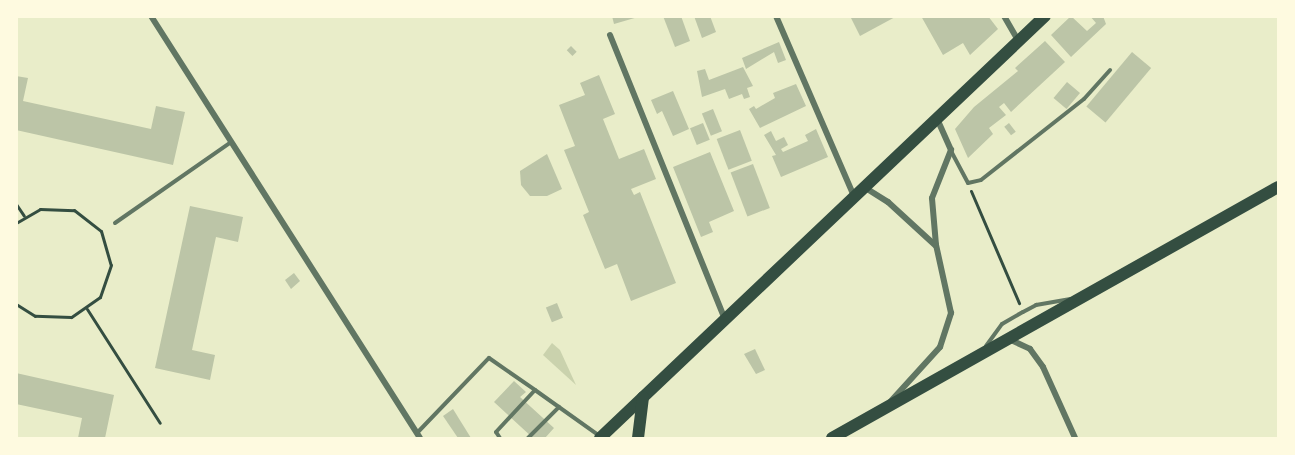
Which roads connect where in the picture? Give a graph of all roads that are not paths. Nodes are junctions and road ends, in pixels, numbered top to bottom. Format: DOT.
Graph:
graph roads {
  1 [pos="151,16"];
  2 [pos="776,16"];
  3 [pos="1004,16"];
  4 [pos="1045,16"];
  5 [pos="610,35"];
  6 [pos="1019,42"];
  7 [pos="1110,70"];
  8 [pos="937,118"];
  9 [pos="231,142"];
  10 [pos="951,150"];
  11 [pos="864,187"];
  12 [pos="1278,187"];
  13 [pos="854,196"];
  14 [pos="115,223"];
  15 [pos="936,245"];
  16 [pos="1079,297"];
  17 [pos="725,319"];
  18 [pos="1011,340"];
  19 [pos="976,359"];
  20 [pos="535,390"];
  21 [pos="643,397"];
  22 [pos="559,407"];
  23 [pos="880,412"];
  24 [pos="419,436"];
  25 [pos="500,438"];
  26 [pos="528,438"];
  27 [pos="601,438"];
  28 [pos="638,438"];
  29 [pos="832,438"];
  30 [pos="1075,438"];
  1 -- 9 [label="street"];
  2 -- 13 [label="street"];
  3 -- 6 [label="street"];
  4 -- 6 [label="main road"];
  5 -- 17 [label="street"];
  6 -- 8 [label="main road"];
  7 -- 10 [label="lane"];
  8 -- 10 [label="street"];
  8 -- 11 [label="main road"];
  9 -- 14 [label="lane"];
  9 -- 24 [label="street"];
  10 -- 15 [label="street"];
  11 -- 13 [label="main road"];
  11 -- 15 [label="street"];
  12 -- 16 [label="main road"];
  13 -- 17 [label="main road"];
  15 -- 23 [label="street"];
  16 -- 18 [label="main road"];
  16 -- 19 [label="lane"];
  17 -- 21 [label="main road"];
  18 -- 19 [label="main road"];
  18 -- 30 [label="street"];
  19 -- 23 [label="main road"];
  20 -- 22 [label="lane"];
  20 -- 24 [label="lane"];
  20 -- 25 [label="lane"];
  21 -- 27 [label="main road"];
  21 -- 28 [label="main road"];
  22 -- 26 [label="lane"];
  22 -- 27 [label="lane"];
  23 -- 29 [label="main road"];
}
